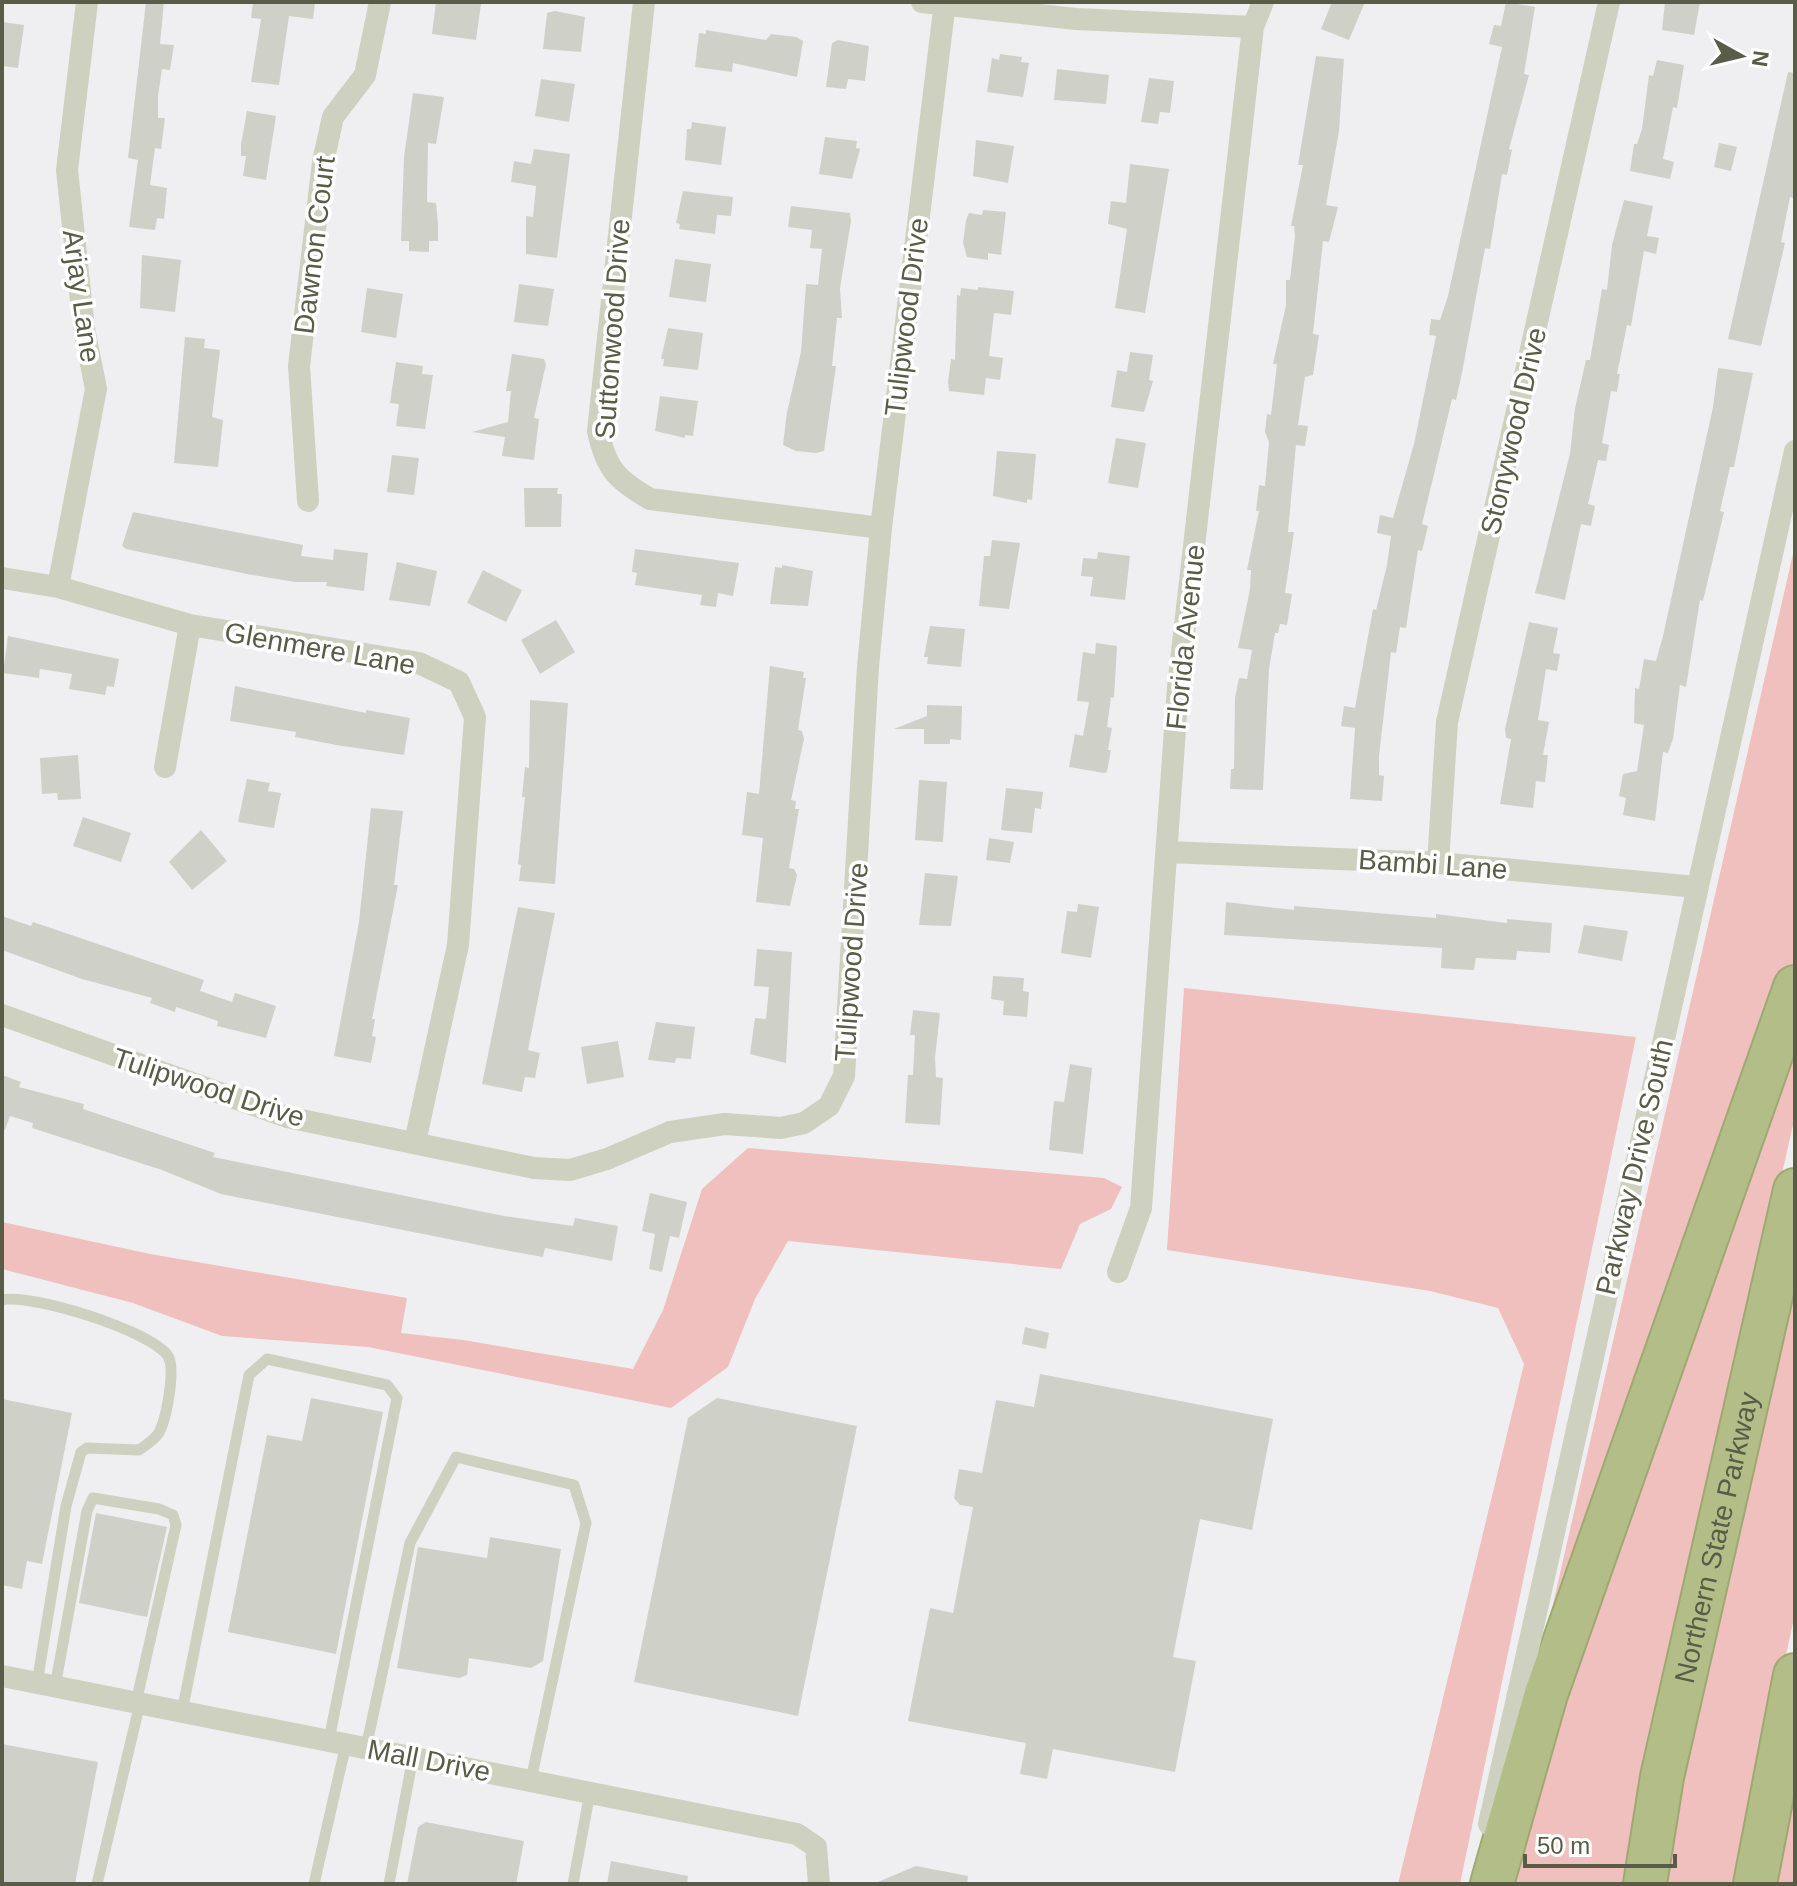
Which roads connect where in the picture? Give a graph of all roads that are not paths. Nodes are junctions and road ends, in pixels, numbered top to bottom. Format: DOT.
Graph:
graph roads {
  1 [pos="87,2"];
  2 [pos="380,2"];
  3 [pos="644,2"];
  4 [pos="1263,2"];
  5 [pos="1609,2"];
  6 [pos="936,3"];
  7 [pos="1253,27"];
  8 [pos="1795,451"];
  9 [pos="308,501"];
  10 [pos="881,528"];
  11 [pos="2,578"];
  12 [pos="58,587"];
  13 [pos="190,625"];
  14 [pos="165,767"];
  15 [pos="1168,852"];
  16 [pos="1438,863"];
  17 [pos="1697,887"];
  18 [pos="1795,987"];
  19 [pos="2,1015"];
  20 [pos="415,1142"];
  21 [pos="1795,1190"];
  22 [pos="1118,1272"];
  23 [pos="2,1300"];
  24 [pos="1795,1675"];
  25 [pos="2,1676"];
  26 [pos="46,1685"];
  27 [pos="138,1703"];
  28 [pos="182,1712"];
  29 [pos="347,1744"];
  30 [pos="413,1757"];
  31 [pos="531,1780"];
  32 [pos="590,1792"];
  33 [pos="97,1884"];
  34 [pos="314,1884"];
  35 [pos="389,1884"];
  36 [pos="573,1884"];
  37 [pos="819,1884"];
  38 [pos="1477,1884"];
  39 [pos="1492,1884"];
  40 [pos="1645,1884"];
  41 [pos="1755,1884"];
  1 -- 12 [label="street, Arjay Lane"];
  2 -- 9 [label="street, Dawnon Court"];
  3 -- 10 [label="street, Suttonwood Drive"];
  4 -- 7 [label="street, Florida Avenue"];
  5 -- 16 [label="street, Stonywood Drive"];
  6 -- 7 [label="street"];
  6 -- 10 [label="street, Tulipwood Drive"];
  7 -- 15 [label="street, Florida Avenue"];
  8 -- 17 [label="street, Parkway Drive South"];
  10 -- 20 [label="street, Tulipwood Drive"];
  11 -- 12 [label="street, Glenmere Lane"];
  12 -- 13 [label="street, Glenmere Lane"];
  13 -- 14 [label="street"];
  13 -- 20 [label="street, Glenmere Lane"];
  15 -- 16 [label="street, Bambi Lane"];
  15 -- 22 [label="street, Florida Avenue"];
  16 -- 17 [label="street, Bambi Lane"];
  17 -- 38 [label="street, Parkway Drive South"];
  18 -- 39 [label="highway"];
  19 -- 20 [label="street, Tulipwood Drive"];
  21 -- 40 [label="highway, Northern State Parkway"];
  23 -- 26 [label="lane"];
  24 -- 41 [label="highway"];
  25 -- 26 [label="street, Mall Drive"];
  26 -- 27 [label="street, Mall Drive"];
  26 -- 27 [label="lane"];
  27 -- 28 [label="street, Mall Drive"];
  27 -- 33 [label="lane"];
  28 -- 29 [label="street, Mall Drive"];
  28 -- 29 [label="lane"];
  29 -- 30 [label="street, Mall Drive"];
  29 -- 31 [label="lane"];
  29 -- 34 [label="lane"];
  30 -- 31 [label="street, Mall Drive"];
  30 -- 35 [label="lane"];
  31 -- 32 [label="street, Mall Drive"];
  32 -- 36 [label="lane"];
  32 -- 37 [label="street, Mall Drive"];
}
